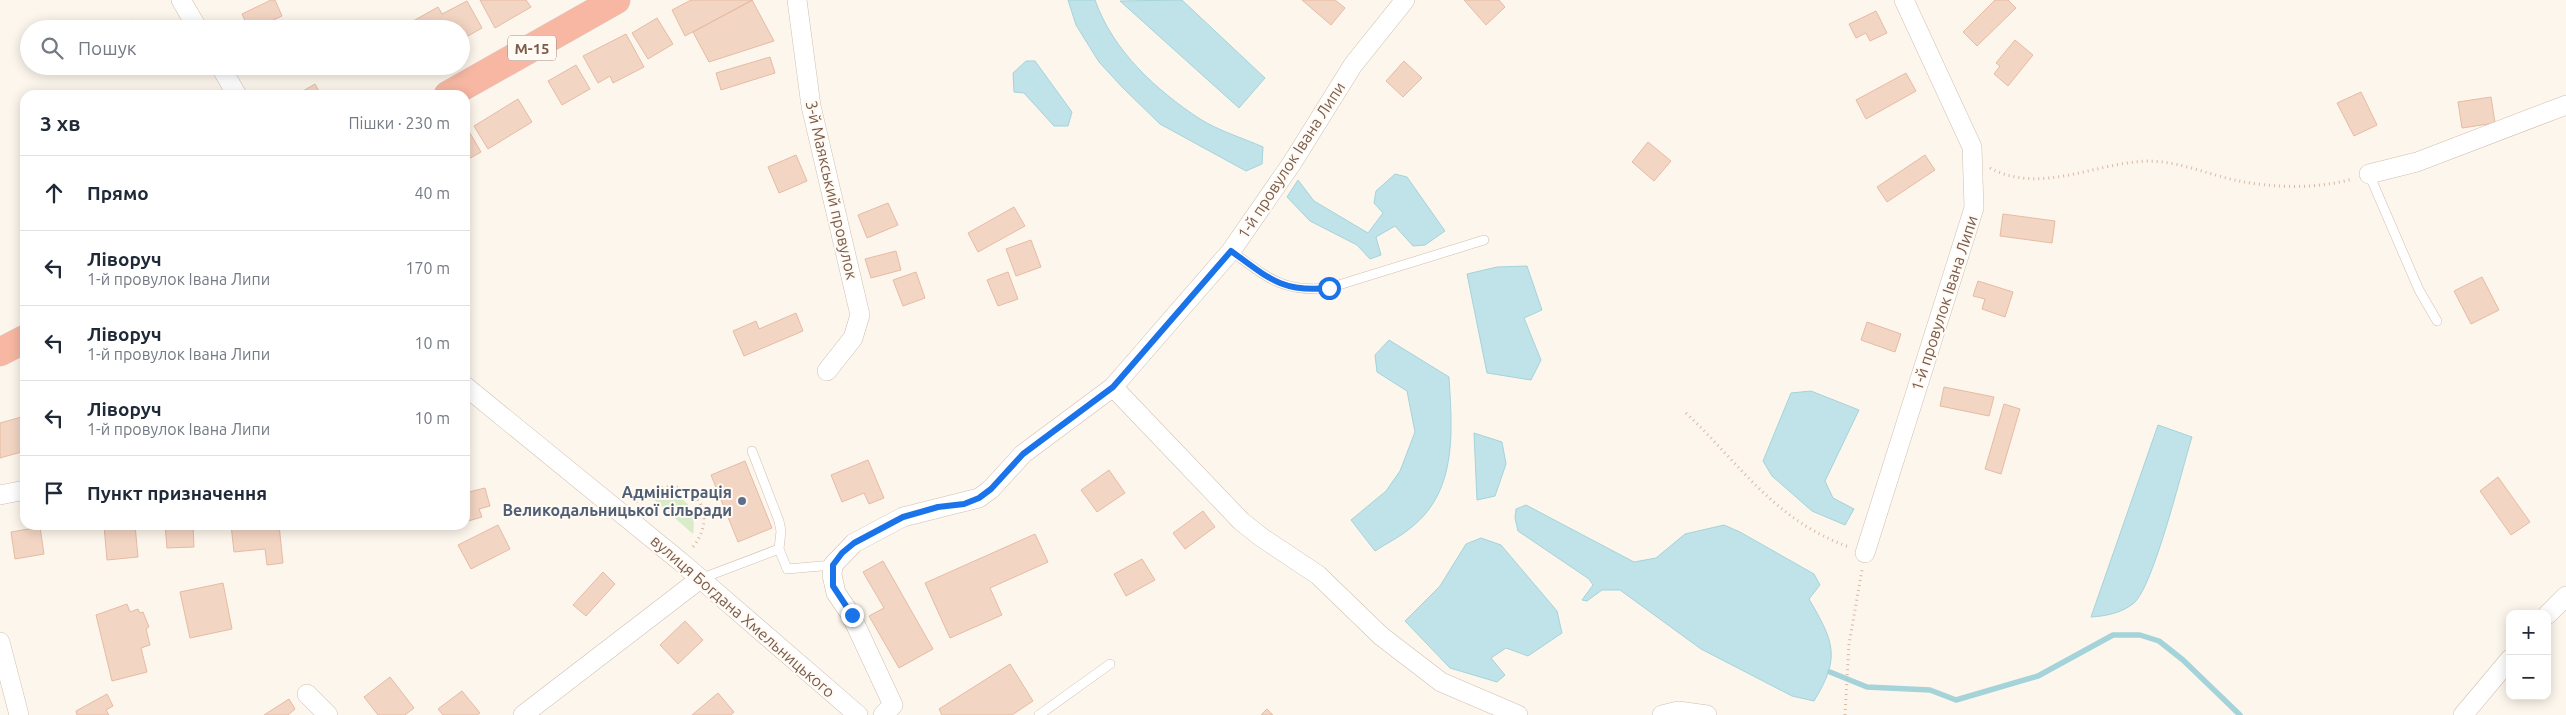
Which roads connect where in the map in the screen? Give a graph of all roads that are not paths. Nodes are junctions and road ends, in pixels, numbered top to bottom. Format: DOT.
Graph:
graph roads {
  1 [pos="181,0"];
  2 [pos="616,0"];
  3 [pos="797,0"];
  4 [pos="1405,0"];
  5 [pos="1904,0"];
  6 [pos="193,20"];
  7 [pos="225,75"];
  8 [pos="234,90"];
  9 [pos="457,90"];
  10 [pos="2566,105"];
  11 [pos="2369,174"];
  12 [pos="1484,240"];
  13 [pos="1231,251"];
  14 [pos="2437,321"];
  15 [pos="20,342"];
  16 [pos="0,352"];
  17 [pos="827,371"];
  18 [pos="1113,387"];
  19 [pos="470,390"];
  20 [pos="752,451"];
  21 [pos="20,491"];
  22 [pos="0,496"];
  23 [pos="778,549"];
  24 [pos="1865,553"];
  25 [pos="833,565"];
  26 [pos="700,579"];
  27 [pos="2566,596"];
  28 [pos="2551,611"];
  29 [pos="0,642"];
  30 [pos="1110,664"];
  31 [pos="2506,664"];
  32 [pos="307,694"];
  33 [pos="19,715"];
  34 [pos="328,715"];
  35 [pos="523,715"];
  36 [pos="858,715"];
  37 [pos="883,715"];
  38 [pos="1038,715"];
  39 [pos="1518,715"];
  40 [pos="1662,715"];
  41 [pos="1707,715"];
  42 [pos="2463,715"];
  1 -- 6 [label="street"];
  2 -- 9 [label="highway, М-15"];
  3 -- 17 [label="street, 3-й Маякський провулок"];
  4 -- 13 [label="street, 1-й провулок Івана Липи"];
  5 -- 24 [label="street, 1-й провулок Івана Липи"];
  7 -- 8 [label="street"];
  10 -- 11 [label="street"];
  11 -- 14 [label="lane"];
  12 -- 13 [label="lane"];
  13 -- 18 [label="street, 1-й провулок Івана Липи"];
  15 -- 16 [label="highway"];
  18 -- 25 [label="street, 1-й провулок Івана Липи"];
  18 -- 39 [label="street"];
  19 -- 26 [label="street, вулиця Богдана Хмельницького"];
  20 -- 23 [label="lane"];
  21 -- 22 [label="street"];
  23 -- 25 [label="lane"];
  23 -- 26 [label="lane"];
  25 -- 37 [label="street"];
  26 -- 35 [label="street"];
  26 -- 36 [label="street, вулиця Богдана Хмельницького"];
  27 -- 28 [label="street"];
  29 -- 33 [label="street"];
  30 -- 38 [label="lane"];
  31 -- 42 [label="street"];
  32 -- 34 [label="street"];
  40 -- 41 [label="street"];
}
